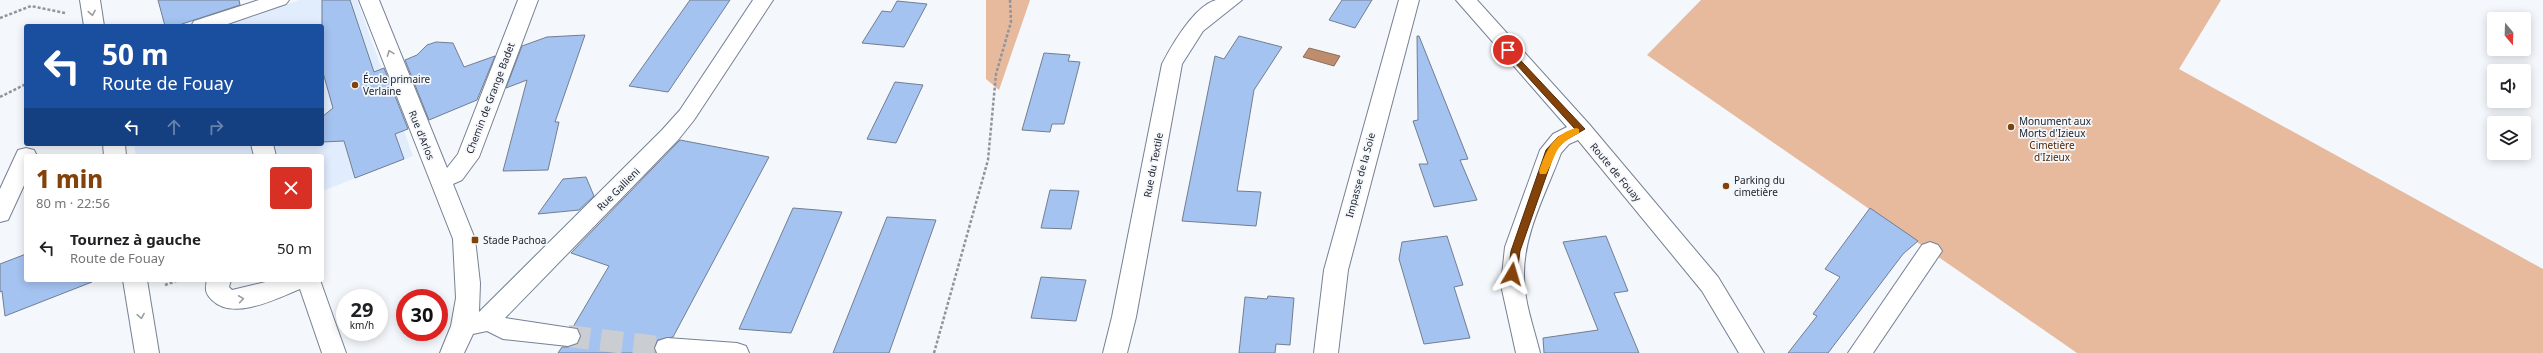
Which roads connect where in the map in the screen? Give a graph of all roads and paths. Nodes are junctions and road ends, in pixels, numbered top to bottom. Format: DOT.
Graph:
graph roads {
  1 [pos="90,0"];
  2 [pos="279,0"];
  3 [pos="369,0"];
  4 [pos="528,0"];
  5 [pos="763,0"];
  6 [pos="1010,0"];
  7 [pos="1232,0"];
  8 [pos="1409,0"];
  9 [pos="1466,0"];
  10 [pos="70,12"];
  11 [pos="0,18"];
  12 [pos="229,22"];
  13 [pos="94,24"];
  14 [pos="215,24"];
  15 [pos="24,85"];
  16 [pos="0,97"];
  17 [pos="1580,129"];
  18 [pos="24,160"];
  19 [pos="440,180"];
  20 [pos="0,214"];
  21 [pos="1930,251"];
  22 [pos="136,282"];
  23 [pos="174,282"];
  24 [pos="219,282"];
  25 [pos="294,282"];
  26 [pos="309,282"];
  27 [pos="164,286"];
  28 [pos="488,319"];
  29 [pos="465,325"];
  30 [pos="568,336"];
  31 [pos="667,348"];
  32 [pos="147,353"];
  33 [pos="334,353"];
  34 [pos="452,353"];
  35 [pos="737,353"];
  36 [pos="934,353"];
  37 [pos="1115,353"];
  38 [pos="1326,353"];
  39 [pos="1528,353"];
  40 [pos="1752,353"];
  41 [pos="1860,353"];
  1 -- 13 [label="street, one-way"];
  2 -- 12 [label="street"];
  19 -- 3 [label="street, Rue d'Arlos, one-way"];
  4 -- 19 [label="street, Chemin de Grange Badet"];
  5 -- 28 [label="street, Rue Gallieni"];
  6 -- 36 [label="path"];
  7 -- 37 [label="street, Rue du Textile"];
  8 -- 38 [label="street, Impasse de la Soie"];
  9 -- 17 [label="street, Route de Fouay"];
  10 -- 11 [label="path"];
  12 -- 14 [label="street"];
  15 -- 16 [label="path"];
  17 -- 39 [label="street"];
  17 -- 40 [label="street, Route de Fouay"];
  18 -- 20 [label="street"];
  19 -- 29 [label="street"];
  21 -- 41 [label="street"];
  22 -- 32 [label="street, one-way"];
  23 -- 27 [label="path"];
  24 -- 25 [label="street, one-way"];
  26 -- 33 [label="street"];
  28 -- 29 [label="street"];
  28 -- 30 [label="street"];
  29 -- 34 [label="street"];
  31 -- 35 [label="street"];
}
